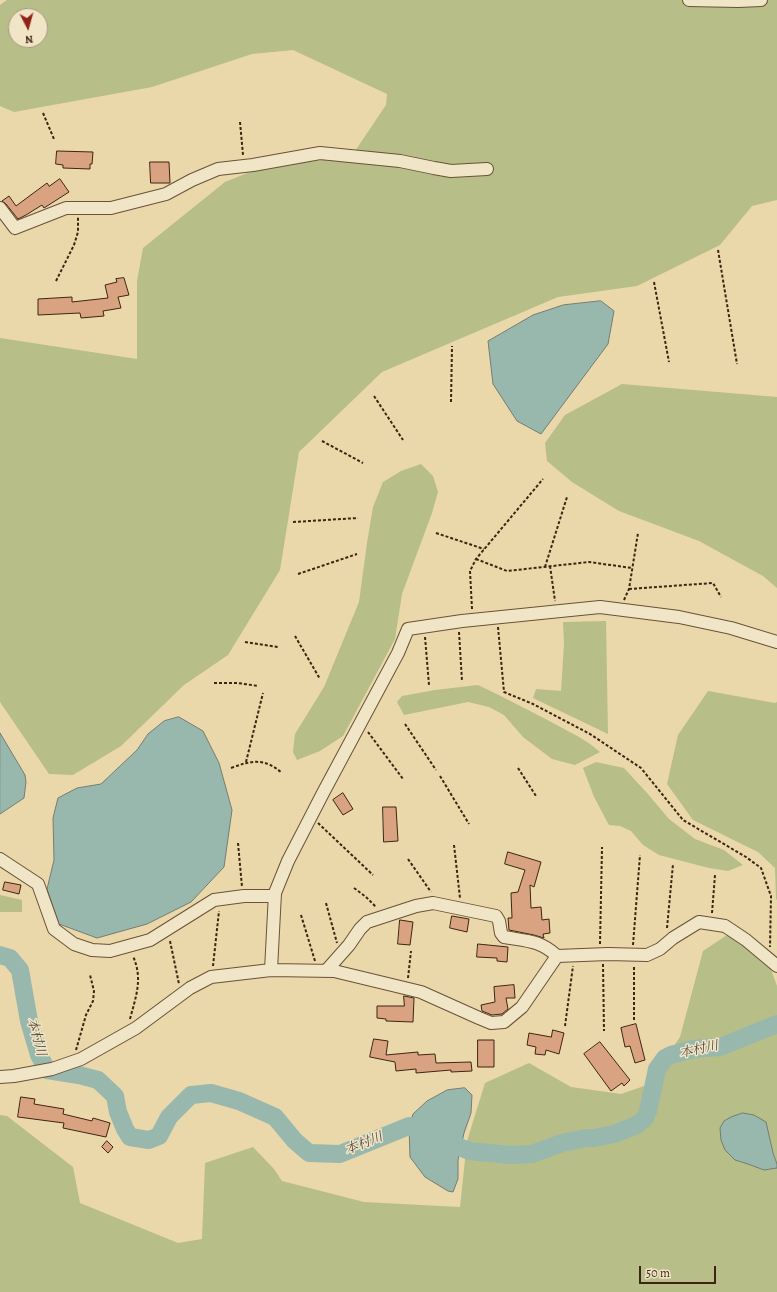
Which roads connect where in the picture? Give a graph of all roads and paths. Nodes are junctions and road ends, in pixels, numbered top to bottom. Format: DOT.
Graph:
graph roads {
  1 [pos="689,0"];
  2 [pos="761,0"];
  3 [pos="43,113"];
  4 [pos="240,122"];
  5 [pos="54,139"];
  6 [pos="243,158"];
  7 [pos="487,169"];
  8 [pos="0,208"];
  9 [pos="78,213"];
  10 [pos="718,250"];
  11 [pos="56,282"];
  12 [pos="654,282"];
  13 [pos="452,346"];
  14 [pos="669,362"];
  15 [pos="737,364"];
  16 [pos="374,396"];
  17 [pos="451,402"];
  18 [pos="403,440"];
  19 [pos="322,441"];
  20 [pos="363,463"];
  21 [pos="543,479"];
  22 [pos="567,497"];
  23 [pos="358,518"];
  24 [pos="293,522"];
  25 [pos="436,533"];
  26 [pos="638,533"];
  27 [pos="484,549"];
  28 [pos="357,554"];
  29 [pos="476,559"];
  30 [pos="550,566"];
  31 [pos="545,567"];
  32 [pos="632,568"];
  33 [pos="298,574"];
  34 [pos="629,589"];
  35 [pos="721,597"];
  36 [pos="621,605"];
  37 [pos="555,606"];
  38 [pos="472,609"];
  39 [pos="497,618"];
  40 [pos="459,627"];
  41 [pos="424,630"];
  42 [pos="295,636"];
  43 [pos="245,642"];
  44 [pos="777,642"];
  45 [pos="278,647"];
  46 [pos="320,679"];
  47 [pos="462,681"];
  48 [pos="214,683"];
  49 [pos="429,685"];
  50 [pos="258,686"];
  51 [pos="263,693"];
  52 [pos="405,724"];
  53 [pos="364,728"];
  54 [pos="246,762"];
  55 [pos="231,768"];
  56 [pos="518,768"];
  57 [pos="436,770"];
  58 [pos="282,773"];
  59 [pos="440,776"];
  60 [pos="403,779"];
  61 [pos="536,796"];
  62 [pos="317,822"];
  63 [pos="469,824"];
  64 [pos="238,843"];
  65 [pos="454,845"];
  66 [pos="602,847"];
  67 [pos="640,855"];
  68 [pos="0,859"];
  69 [pos="408,859"];
  70 [pos="673,864"];
  71 [pos="373,875"];
  72 [pos="715,875"];
  73 [pos="354,888"];
  74 [pos="242,890"];
  75 [pos="432,894"];
  76 [pos="275,896"];
  77 [pos="326,903"];
  78 [pos="461,904"];
  79 [pos="219,908"];
  80 [pos="380,912"];
  81 [pos="301,915"];
  82 [pos="711,916"];
  83 [pos="667,934"];
  84 [pos="170,939"];
  85 [pos="600,947"];
  86 [pos="633,948"];
  87 [pos="339,950"];
  88 [pos="411,951"];
  89 [pos="133,956"];
  90 [pos="557,956"];
  91 [pos="574,961"];
  92 [pos="316,962"];
  93 [pos="604,963"];
  94 [pos="773,963"];
  95 [pos="634,966"];
  96 [pos="271,970"];
  97 [pos="212,971"];
  98 [pos="326,971"];
  99 [pos="90,975"];
  100 [pos="408,980"];
  101 [pos="179,987"];
  102 [pos="634,1020"];
  103 [pos="129,1024"];
  104 [pos="566,1026"];
  105 [pos="604,1031"];
  106 [pos="76,1051"];
  107 [pos="0,1077"];
  1 -- 2 [label="street"];
  3 -- 5 [label="path"];
  4 -- 6 [label="path"];
  7 -- 8 [label="street"];
  9 -- 11 [label="path"];
  10 -- 15 [label="path"];
  12 -- 14 [label="path"];
  13 -- 17 [label="path"];
  16 -- 18 [label="path"];
  19 -- 20 [label="path"];
  21 -- 27 [label="path"];
  22 -- 31 [label="path"];
  23 -- 24 [label="path"];
  25 -- 27 [label="path"];
  26 -- 32 [label="path"];
  27 -- 29 [label="path"];
  28 -- 33 [label="path"];
  29 -- 31 [label="path"];
  29 -- 38 [label="path"];
  30 -- 31 [label="path"];
  30 -- 32 [label="path"];
  30 -- 37 [label="path"];
  32 -- 34 [label="path"];
  34 -- 35 [label="path"];
  34 -- 36 [label="path"];
  39 -- 44 [label="street"];
  39 -- 76 [label="street"];
  39 -- 94 [label="path"];
  40 -- 47 [label="path"];
  41 -- 49 [label="path"];
  42 -- 46 [label="path"];
  43 -- 45 [label="path"];
  48 -- 50 [label="path"];
  51 -- 54 [label="path"];
  52 -- 57 [label="path"];
  53 -- 60 [label="path"];
  54 -- 55 [label="path"];
  54 -- 58 [label="path"];
  56 -- 61 [label="path"];
  59 -- 63 [label="path"];
  62 -- 71 [label="path"];
  64 -- 74 [label="path"];
  65 -- 78 [label="path"];
  66 -- 85 [label="path"];
  67 -- 86 [label="path"];
  68 -- 76 [label="street"];
  69 -- 75 [label="path"];
  70 -- 83 [label="path"];
  72 -- 82 [label="path"];
  73 -- 80 [label="path"];
  76 -- 96 [label="street"];
  77 -- 87 [label="path"];
  79 -- 97 [label="path"];
  81 -- 92 [label="path"];
  84 -- 101 [label="path"];
  88 -- 100 [label="path"];
  89 -- 103 [label="path"];
  90 -- 94 [label="street"];
  90 -- 98 [label="street"];
  90 -- 98 [label="street"];
  91 -- 104 [label="path"];
  93 -- 105 [label="path"];
  95 -- 102 [label="path"];
  96 -- 98 [label="street"];
  96 -- 107 [label="street"];
  99 -- 106 [label="path"];
}
